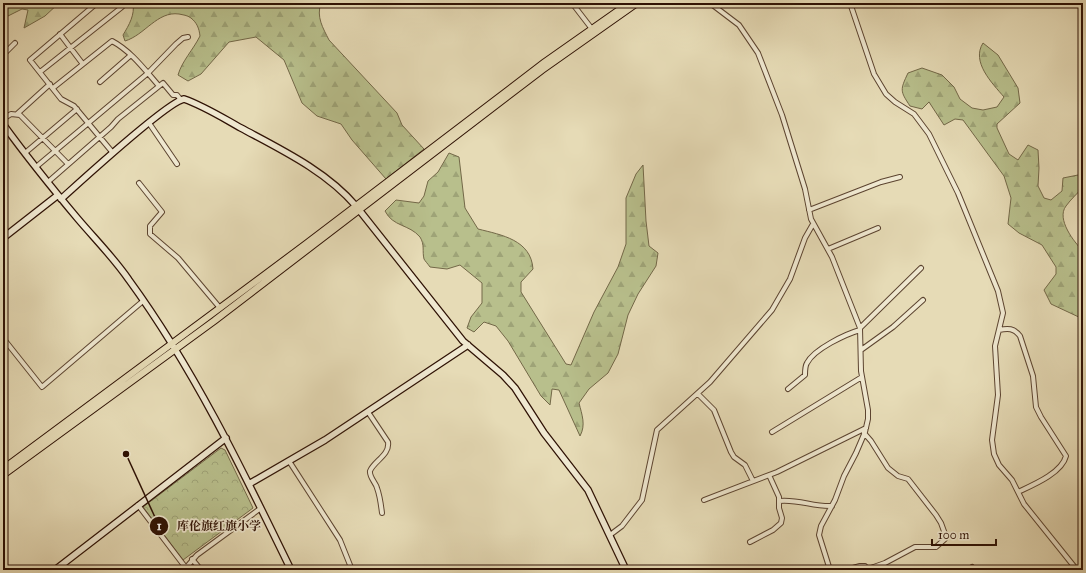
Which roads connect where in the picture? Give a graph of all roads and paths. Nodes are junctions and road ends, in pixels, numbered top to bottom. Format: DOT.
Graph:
graph roads {
  1 [pos="97,3"];
  2 [pos="572,3"];
  3 [pos="629,3"];
  4 [pos="637,3"];
  5 [pos="710,3"];
  6 [pos="850,3"];
  7 [pos="122,7"];
  8 [pos="592,29"];
  9 [pos="60,34"];
  10 [pos="188,37"];
  11 [pos="15,43"];
  12 [pos="71,48"];
  13 [pos="3,55"];
  14 [pos="131,55"];
  15 [pos="82,63"];
  16 [pos="40,72"];
  17 [pos="148,73"];
  18 [pos="100,82"];
  19 [pos="51,86"];
  20 [pos="159,86"];
  21 [pos="181,100"];
  22 [pos="77,109"];
  23 [pos="17,114"];
  24 [pos="3,119"];
  25 [pos="88,123"];
  26 [pos="149,123"];
  27 [pos="3,124"];
  28 [pos="100,137"];
  29 [pos="43,138"];
  30 [pos="55,151"];
  31 [pos="113,153"];
  32 [pos="25,154"];
  33 [pos="68,164"];
  34 [pos="177,164"];
  35 [pos="36,167"];
  36 [pos="900,177"];
  37 [pos="48,182"];
  38 [pos="139,183"];
  39 [pos="60,197"];
  40 [pos="358,208"];
  41 [pos="809,210"];
  42 [pos="813,224"];
  43 [pos="878,228"];
  44 [pos="3,238"];
  45 [pos="828,249"];
  46 [pos="921,268"];
  47 [pos="923,300"];
  48 [pos="143,301"];
  49 [pos="220,308"];
  50 [pos="860,329"];
  51 [pos="999,330"];
  52 [pos="3,338"];
  53 [pos="468,345"];
  54 [pos="173,347"];
  55 [pos="861,350"];
  56 [pos="862,377"];
  57 [pos="788,389"];
  58 [pos="698,394"];
  59 [pos="368,412"];
  60 [pos="866,428"];
  61 [pos="772,432"];
  62 [pos="864,433"];
  63 [pos="226,438"];
  64 [pos="289,461"];
  65 [pos="3,468"];
  66 [pos="3,475"];
  67 [pos="769,475"];
  68 [pos="753,481"];
  69 [pos="249,484"];
  70 [pos="1018,492"];
  71 [pos="704,500"];
  72 [pos="779,501"];
  73 [pos="138,505"];
  74 [pos="832,506"];
  75 [pos="261,508"];
  76 [pos="382,513"];
  77 [pos="610,535"];
  78 [pos="750,542"];
  79 [pos="192,559"];
  80 [pos="185,569"];
  81 [pos="868,569"];
  82 [pos="55,570"];
  83 [pos="201,570"];
  84 [pos="292,570"];
  85 [pos="352,570"];
  86 [pos="626,570"];
  87 [pos="830,570"];
  88 [pos="846,570"];
  89 [pos="1077,570"];
  1 -- 9 [label="street"];
  2 -- 8 [label="street"];
  3 -- 8 [label="main road"];
  4 -- 40 [label="main road"];
  5 -- 41 [label="street"];
  6 -- 51 [label="street"];
  7 -- 12 [label="street"];
  8 -- 40 [label="main road"];
  9 -- 12 [label="street"];
  9 -- 16 [label="street"];
  10 -- 17 [label="street"];
  11 -- 13 [label="street"];
  12 -- 15 [label="street"];
  12 -- 16 [label="street"];
  14 -- 15 [label="street"];
  14 -- 17 [label="street"];
  14 -- 18 [label="street"];
  15 -- 19 [label="street"];
  16 -- 19 [label="street"];
  17 -- 20 [label="street"];
  17 -- 25 [label="street"];
  19 -- 22 [label="street"];
  19 -- 23 [label="street"];
  20 -- 21 [label="street"];
  20 -- 28 [label="street"];
  21 -- 26 [label="street"];
  21 -- 40 [label="street"];
  22 -- 25 [label="street"];
  22 -- 29 [label="street"];
  23 -- 24 [label="street"];
  23 -- 29 [label="street"];
  25 -- 28 [label="street"];
  25 -- 30 [label="street"];
  26 -- 31 [label="street"];
  26 -- 34 [label="street"];
  27 -- 32 [label="street"];
  28 -- 31 [label="street"];
  28 -- 33 [label="street"];
  29 -- 30 [label="street"];
  29 -- 32 [label="street"];
  30 -- 33 [label="street"];
  30 -- 35 [label="street"];
  31 -- 39 [label="street"];
  32 -- 35 [label="street"];
  33 -- 37 [label="street"];
  35 -- 37 [label="street"];
  36 -- 41 [label="street"];
  37 -- 39 [label="street"];
  38 -- 49 [label="street"];
  39 -- 44 [label="street"];
  39 -- 48 [label="street"];
  40 -- 49 [label="main road"];
  40 -- 53 [label="street"];
  40 -- 54 [label="main road"];
  41 -- 42 [label="street"];
  42 -- 45 [label="street"];
  42 -- 58 [label="street"];
  43 -- 45 [label="street"];
  45 -- 50 [label="street"];
  46 -- 50 [label="street"];
  47 -- 55 [label="street"];
  48 -- 52 [label="street"];
  48 -- 54 [label="street"];
  49 -- 54 [label="main road"];
  50 -- 55 [label="street"];
  50 -- 57 [label="street"];
  51 -- 70 [label="street"];
  51 -- 70 [label="street"];
  53 -- 59 [label="street"];
  53 -- 77 [label="street"];
  54 -- 63 [label="street"];
  54 -- 65 [label="main road"];
  54 -- 66 [label="main road"];
  55 -- 56 [label="street"];
  56 -- 60 [label="street"];
  56 -- 61 [label="street"];
  58 -- 68 [label="street"];
  58 -- 77 [label="street"];
  59 -- 64 [label="street"];
  59 -- 76 [label="street"];
  60 -- 62 [label="street"];
  60 -- 67 [label="street"];
  62 -- 74 [label="street"];
  62 -- 81 [label="street"];
  63 -- 69 [label="street"];
  63 -- 73 [label="street"];
  64 -- 69 [label="street"];
  64 -- 85 [label="street"];
  67 -- 68 [label="street"];
  67 -- 72 [label="street"];
  68 -- 71 [label="street"];
  69 -- 75 [label="street"];
  70 -- 89 [label="street"];
  72 -- 74 [label="street"];
  72 -- 78 [label="street"];
  73 -- 80 [label="street"];
  73 -- 82 [label="street"];
  74 -- 87 [label="street"];
  75 -- 79 [label="street"];
  75 -- 84 [label="street"];
  77 -- 86 [label="street"];
  79 -- 80 [label="street"];
  79 -- 83 [label="street"];
  81 -- 88 [label="street"];
}
